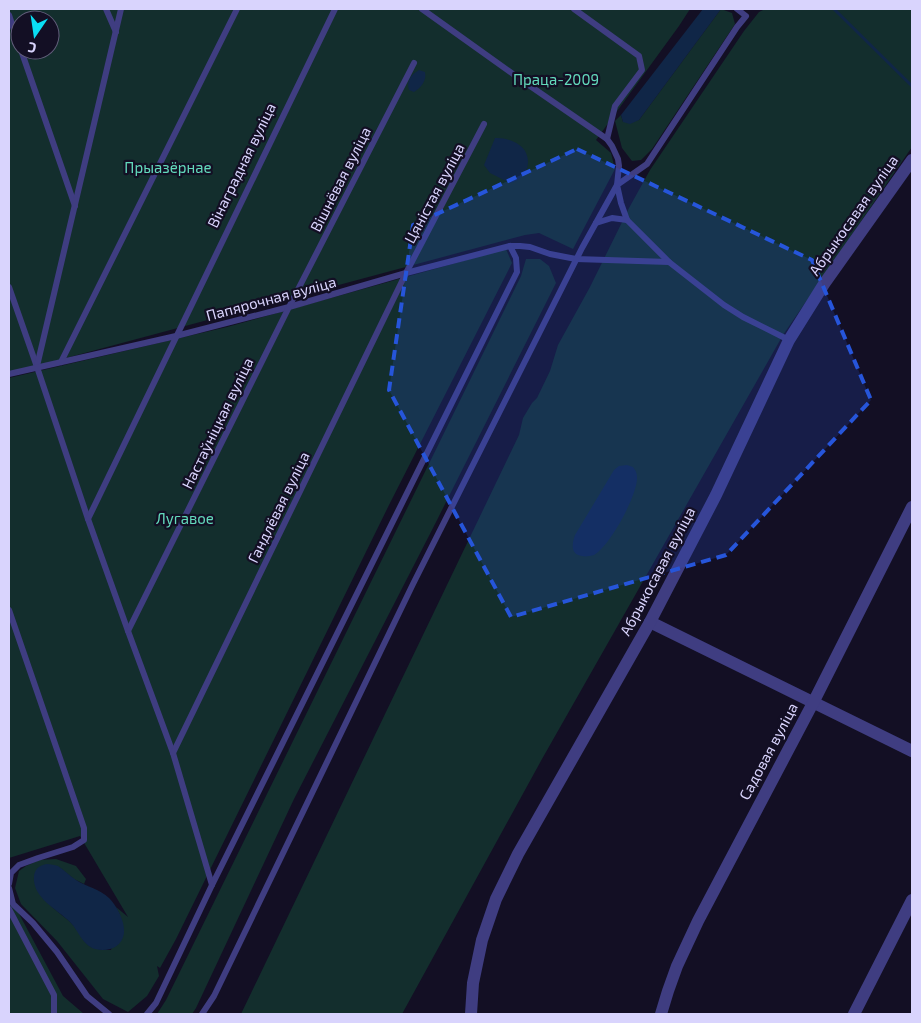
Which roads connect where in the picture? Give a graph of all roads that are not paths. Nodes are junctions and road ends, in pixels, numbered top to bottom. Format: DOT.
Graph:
graph roads {
  1 [pos="106,9"];
  2 [pos="121,9"];
  3 [pos="237,9"];
  4 [pos="335,9"];
  5 [pos="422,9"];
  6 [pos="574,9"];
  7 [pos="737,9"];
  8 [pos="116,34"];
  9 [pos="24,60"];
  10 [pos="414,62"];
  11 [pos="484,124"];
  12 [pos="607,139"];
  13 [pos="912,160"];
  14 [pos="618,185"];
  15 [pos="75,208"];
  16 [pos="627,220"];
  17 [pos="596,223"];
  18 [pos="510,246"];
  19 [pos="576,258"];
  20 [pos="669,262"];
  21 [pos="406,273"];
  22 [pos="9,287"];
  23 [pos="289,307"];
  24 [pos="176,336"];
  25 [pos="789,340"];
  26 [pos="61,362"];
  27 [pos="37,367"];
  28 [pos="9,374"];
  29 [pos="912,507"];
  30 [pos="88,520"];
  31 [pos="9,610"];
  32 [pos="650,622"];
  33 [pos="128,632"];
  34 [pos="814,701"];
  35 [pos="912,751"];
  36 [pos="173,752"];
  37 [pos="9,884"];
  38 [pos="212,885"];
  39 [pos="9,888"];
  40 [pos="912,900"];
  41 [pos="9,909"];
  42 [pos="54,1014"];
  43 [pos="109,1014"];
  44 [pos="147,1014"];
  45 [pos="202,1014"];
  46 [pos="470,1014"];
  47 [pos="661,1014"];
  48 [pos="854,1014"];
  1 -- 8 [label="lane"];
  2 -- 8 [label="lane"];
  3 -- 26 [label="lane"];
  4 -- 24 [label="lane, Вінаградная вуліца"];
  5 -- 12 [label="lane"];
  6 -- 12 [label="lane"];
  7 -- 14 [label="lane"];
  8 -- 15 [label="lane"];
  9 -- 15 [label="lane"];
  10 -- 23 [label="lane, Вішнёвая вуліца"];
  11 -- 21 [label="lane, Цяністая вуліца"];
  12 -- 14 [label="lane"];
  13 -- 25 [label="street, Абрыкосавая вуліца"];
  14 -- 16 [label="lane"];
  14 -- 17 [label="lane"];
  15 -- 27 [label="lane"];
  16 -- 17 [label="lane"];
  16 -- 20 [label="lane"];
  17 -- 19 [label="lane"];
  18 -- 19 [label="lane"];
  18 -- 21 [label="lane, Папярочная вуліца"];
  18 -- 38 [label="lane"];
  19 -- 20 [label="lane"];
  19 -- 45 [label="lane"];
  20 -- 25 [label="lane"];
  21 -- 23 [label="lane, Папярочная вуліца"];
  21 -- 36 [label="lane, Гандлёвая вуліца"];
  22 -- 27 [label="lane"];
  23 -- 24 [label="lane, Папярочная вуліца"];
  23 -- 33 [label="lane, Настаўніцкая вуліца"];
  24 -- 26 [label="lane, Папярочная вуліца"];
  24 -- 30 [label="lane, Вінаградная вуліца"];
  25 -- 32 [label="street, Абрыкосавая вуліца"];
  26 -- 27 [label="lane, Папярочная вуліца"];
  27 -- 28 [label="lane, Папярочная вуліца"];
  27 -- 30 [label="lane"];
  29 -- 34 [label="street, Садовая вуліца"];
  30 -- 33 [label="lane"];
  31 -- 37 [label="lane"];
  32 -- 34 [label="street"];
  32 -- 46 [label="street, Абрыкосавая вуліца"];
  33 -- 36 [label="lane"];
  34 -- 35 [label="street"];
  34 -- 47 [label="street, Садовая вуліца"];
  36 -- 38 [label="lane"];
  38 -- 44 [label="lane"];
  39 -- 43 [label="lane"];
  40 -- 48 [label="street"];
  41 -- 42 [label="lane"];
}
